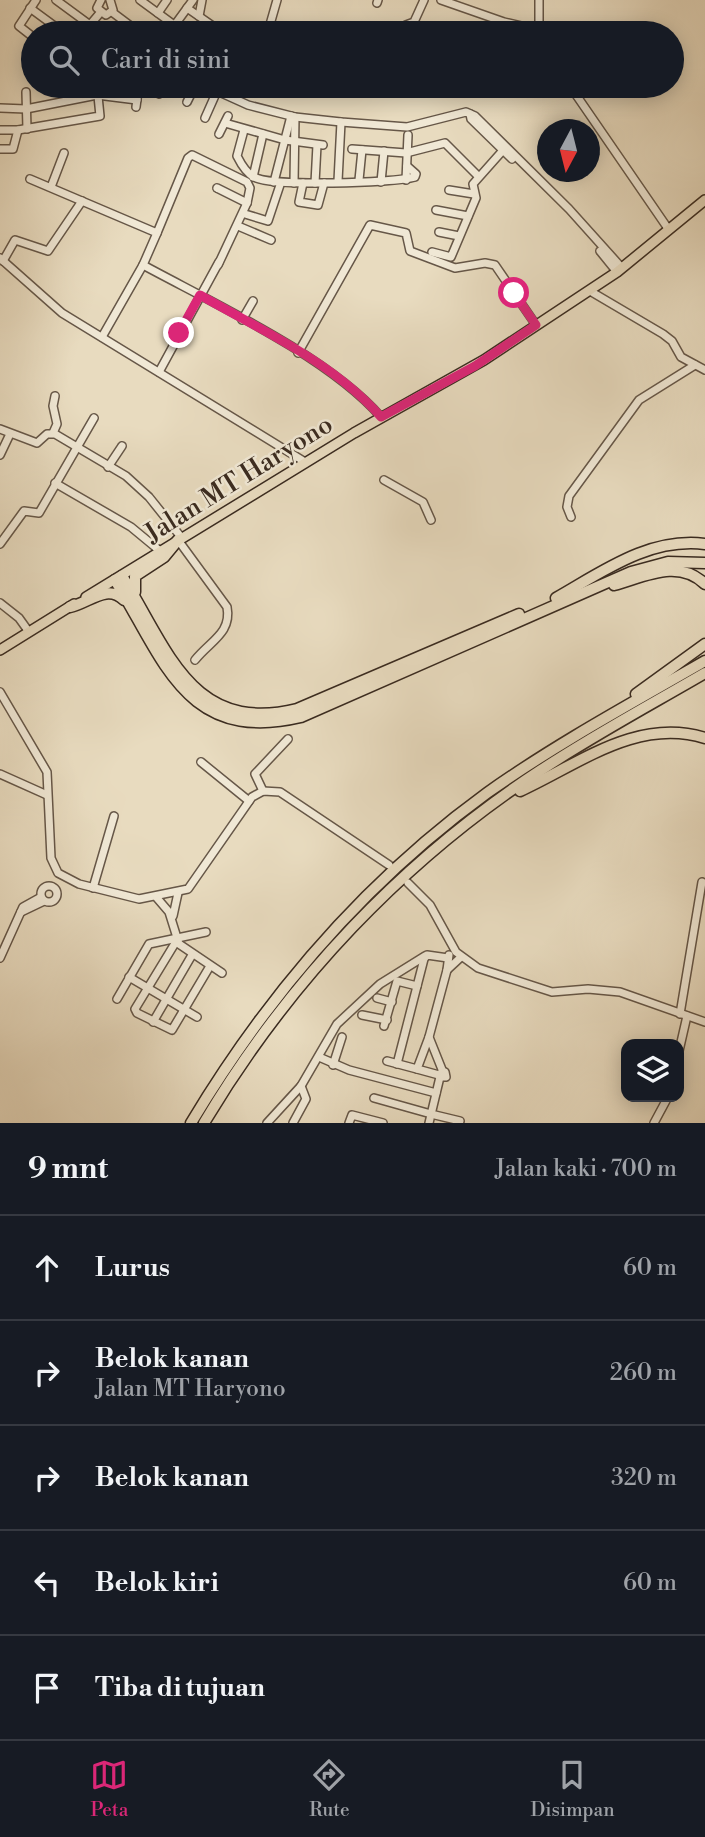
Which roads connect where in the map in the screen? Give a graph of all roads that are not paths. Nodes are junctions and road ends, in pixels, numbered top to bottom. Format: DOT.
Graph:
graph roads {
  1 [pos="36,0"];
  2 [pos="56,0"];
  3 [pos="110,0"];
  4 [pos="140,0"];
  5 [pos="167,0"];
  6 [pos="193,0"];
  7 [pos="202,0"];
  8 [pos="276,0"];
  9 [pos="424,0"];
  10 [pos="441,0"];
  11 [pos="539,0"];
  12 [pos="99,1"];
  13 [pos="30,8"];
  14 [pos="187,8"];
  15 [pos="112,12"];
  16 [pos="100,13"];
  17 [pos="158,13"];
  18 [pos="199,16"];
  19 [pos="22,21"];
  20 [pos="48,21"];
  21 [pos="86,21"];
  22 [pos="93,21"];
  23 [pos="124,21"];
  24 [pos="168,21"];
  25 [pos="178,21"];
  26 [pos="206,21"];
  27 [pos="271,21"];
  28 [pos="414,21"];
  29 [pos="501,21"];
  30 [pos="539,21"];
  31 [pos="26,98"];
  32 [pos="100,98"];
  33 [pos="137,98"];
  34 [pos="189,98"];
  35 [pos="214,98"];
  36 [pos="232,98"];
  37 [pos="578,98"];
  38 [pos="187,102"];
  39 [pos="0,108"];
  40 [pos="26,109"];
  41 [pos="293,117"];
  42 [pos="205,118"];
  43 [pos="341,122"];
  44 [pos="27,129"];
  45 [pos="0,130"];
  46 [pos="18,130"];
  47 [pos="244,130"];
  48 [pos="407,131"];
  49 [pos="219,134"];
  50 [pos="263,134"];
  51 [pos="439,136"];
  52 [pos="285,140"];
  53 [pos="296,143"];
  54 [pos="445,143"];
  55 [pos="0,149"];
  56 [pos="352,149"];
  57 [pos="362,149"];
  58 [pos="504,149"];
  59 [pos="384,151"];
  60 [pos="64,153"];
  61 [pos="410,153"];
  62 [pos="478,176"];
  63 [pos="253,177"];
  64 [pos="30,180"];
  65 [pos="359,180"];
  66 [pos="338,181"];
  67 [pos="381,182"];
  68 [pos="277,183"];
  69 [pos="294,183"];
  70 [pos="303,183"];
  71 [pos="315,183"];
  72 [pos="324,183"];
  73 [pos="51,187"];
  74 [pos="217,188"];
  75 [pos="256,188"];
  76 [pos="449,190"];
  77 [pos="474,194"];
  78 [pos="705,200"];
  79 [pos="82,201"];
  80 [pos="247,203"];
  81 [pos="436,210"];
  82 [pos="245,214"];
  83 [pos="468,216"];
  84 [pos="239,226"];
  85 [pos="669,230"];
  86 [pos="439,232"];
  87 [pos="157,233"];
  88 [pos="459,236"];
  89 [pos="271,240"];
  90 [pos="432,252"];
  91 [pos="2,259"];
  92 [pos="218,264"];
  93 [pos="144,265"];
  94 [pos="620,270"];
  95 [pos="590,291"];
  96 [pos="200,295"];
  97 [pos="253,301"];
  98 [pos="242,320"];
  99 [pos="536,325"];
  100 [pos="102,337"];
  101 [pos="298,353"];
  102 [pos="695,365"];
  103 [pos="705,370"];
  104 [pos="159,372"];
  105 [pos="55,396"];
  106 [pos="381,417"];
  107 [pos="94,418"];
  108 [pos="0,429"];
  109 [pos="10,433"];
  110 [pos="53,433"];
  111 [pos="76,446"];
  112 [pos="122,446"];
  113 [pos="0,455"];
  114 [pos="305,462"];
  115 [pos="108,467"];
  116 [pos="384,480"];
  117 [pos="55,483"];
  118 [pos="570,517"];
  119 [pos="431,520"];
  120 [pos="179,539"];
  121 [pos="0,544"];
  122 [pos="705,544"];
  123 [pos="160,551"];
  124 [pos="705,557"];
  125 [pos="705,563"];
  126 [pos="118,578"];
  127 [pos="705,584"];
  128 [pos="581,594"];
  129 [pos="555,598"];
  130 [pos="0,603"];
  131 [pos="135,605"];
  132 [pos="70,607"];
  133 [pos="29,632"];
  134 [pos="705,644"];
  135 [pos="0,650"];
  136 [pos="194,660"];
  137 [pos="705,660"];
  138 [pos="705,673"];
  139 [pos="0,692"];
  140 [pos="196,697"];
  141 [pos="705,738"];
  142 [pos="288,739"];
  143 [pos="572,739"];
  144 [pos="201,762"];
  145 [pos="0,774"];
  146 [pos="263,791"];
  147 [pos="47,796"];
  148 [pos="249,801"];
  149 [pos="495,803"];
  150 [pos="114,816"];
  151 [pos="388,865"];
  152 [pos="62,877"];
  153 [pos="702,882"];
  154 [pos="408,883"];
  155 [pos="54,888"];
  156 [pos="93,888"];
  157 [pos="178,893"];
  158 [pos="157,898"];
  159 [pos="42,899"];
  160 [pos="206,932"];
  161 [pos="176,939"];
  162 [pos="452,946"];
  163 [pos="192,955"];
  164 [pos="425,956"];
  165 [pos="461,957"];
  166 [pos="0,958"];
  167 [pos="448,958"];
  168 [pos="210,965"];
  169 [pos="447,970"];
  170 [pos="222,973"];
  171 [pos="129,977"];
  172 [pos="417,986"];
  173 [pos="148,988"];
  174 [pos="377,998"];
  175 [pos="117,999"];
  176 [pos="166,999"];
  177 [pos="392,1002"];
  178 [pos="185,1010"];
  179 [pos="362,1015"];
  180 [pos="683,1015"];
  181 [pos="197,1017"];
  182 [pos="153,1022"];
  183 [pos="705,1022"];
  184 [pos="342,1037"];
  185 [pos="429,1037"];
  186 [pos="680,1039"];
  187 [pos="319,1057"];
  188 [pos="387,1061"];
  189 [pos="397,1064"];
  190 [pos="333,1065"];
  191 [pos="417,1069"];
  192 [pos="442,1076"];
  193 [pos="302,1086"];
  194 [pos="436,1093"];
  195 [pos="374,1098"];
  196 [pos="665,1102"];
  197 [pos="432,1119"];
  198 [pos="460,1121"];
  199 [pos="191,1123"];
  200 [pos="204,1123"];
  201 [pos="267,1123"];
  202 [pos="293,1123"];
  203 [pos="349,1123"];
  204 [pos="383,1123"];
  205 [pos="653,1123"];
  1 -- 13 [label="street"];
  2 -- 21 [label="street"];
  3 -- 15 [label="street"];
  4 -- 17 [label="street"];
  5 -- 17 [label="street"];
  6 -- 14 [label="street"];
  7 -- 18 [label="street"];
  8 -- 27 [label="street"];
  9 -- 28 [label="street"];
  10 -- 29 [label="street"];
  11 -- 30 [label="street"];
  12 -- 16 [label="street"];
  13 -- 19 [label="street"];
  13 -- 20 [label="street"];
  14 -- 18 [label="street"];
  14 -- 25 [label="street"];
  15 -- 16 [label="street"];
  15 -- 23 [label="street"];
  16 -- 22 [label="street"];
  17 -- 24 [label="street"];
  18 -- 26 [label="street"];
  31 -- 40 [label="street"];
  32 -- 33 [label="street"];
  32 -- 40 [label="street"];
  32 -- 44 [label="street"];
  34 -- 38 [label="street"];
  35 -- 42 [label="street"];
  36 -- 41 [label="street"];
  37 -- 85 [label="street"];
  39 -- 40 [label="street"];
  40 -- 44 [label="street"];
  41 -- 43 [label="street"];
  41 -- 52 [label="street"];
  41 -- 53 [label="street"];
  43 -- 48 [label="street"];
  43 -- 66 [label="street"];
  44 -- 46 [label="street"];
  45 -- 46 [label="street"];
  46 -- 55 [label="street"];
  47 -- 49 [label="street"];
  47 -- 50 [label="street"];
  47 -- 63 [label="street"];
  48 -- 58 [label="street"];
  48 -- 61 [label="street"];
  50 -- 52 [label="street"];
  50 -- 63 [label="street"];
  51 -- 54 [label="street"];
  52 -- 53 [label="street"];
  52 -- 68 [label="street"];
  53 -- 69 [label="street"];
  53 -- 71 [label="street"];
  54 -- 61 [label="street"];
  54 -- 62 [label="street"];
  56 -- 57 [label="street"];
  57 -- 59 [label="street"];
  57 -- 65 [label="street"];
  58 -- 62 [label="street"];
  58 -- 94 [label="street"];
  59 -- 61 [label="street"];
  59 -- 67 [label="street"];
  60 -- 73 [label="street"];
  61 -- 67 [label="street"];
  62 -- 77 [label="street"];
  63 -- 68 [label="street"];
  64 -- 73 [label="street"];
  65 -- 66 [label="street"];
  65 -- 67 [label="street"];
  66 -- 72 [label="street"];
  68 -- 69 [label="street"];
  68 -- 82 [label="street"];
  69 -- 70 [label="street"];
  70 -- 71 [label="street"];
  70 -- 72 [label="street"];
  71 -- 72 [label="street"];
  73 -- 79 [label="street"];
  74 -- 80 [label="street"];
  75 -- 82 [label="street"];
  76 -- 77 [label="street"];
  77 -- 83 [label="street"];
  78 -- 85 [label="main road, Jalan MT Haryono"];
  79 -- 87 [label="street"];
  79 -- 91 [label="street"];
  80 -- 87 [label="street"];
  80 -- 92 [label="street"];
  81 -- 83 [label="street"];
  82 -- 84 [label="street"];
  83 -- 88 [label="street"];
  84 -- 89 [label="street"];
  84 -- 92 [label="street"];
  85 -- 94 [label="main road, Jalan MT Haryono"];
  86 -- 88 [label="street"];
  87 -- 93 [label="street"];
  88 -- 90 [label="street"];
  91 -- 100 [label="street"];
  92 -- 96 [label="street"];
  93 -- 96 [label="street"];
  93 -- 100 [label="street"];
  94 -- 95 [label="main road, Jalan MT Haryono"];
  95 -- 99 [label="main road, Jalan MT Haryono"];
  95 -- 102 [label="street"];
  96 -- 98 [label="street"];
  96 -- 104 [label="street"];
  97 -- 98 [label="street"];
  98 -- 101 [label="street"];
  99 -- 101 [label="street"];
  99 -- 106 [label="main road, Jalan MT Haryono"];
  100 -- 104 [label="street"];
  101 -- 106 [label="street"];
  102 -- 103 [label="street"];
  102 -- 118 [label="street"];
  104 -- 114 [label="street"];
  105 -- 110 [label="street"];
  106 -- 114 [label="main road, Jalan MT Haryono"];
  107 -- 111 [label="street"];
  108 -- 109 [label="street"];
  109 -- 110 [label="street"];
  109 -- 113 [label="street"];
  110 -- 111 [label="street"];
  111 -- 115 [label="street"];
  111 -- 117 [label="street"];
  112 -- 115 [label="street"];
  114 -- 120 [label="main road, Jalan MT Haryono"];
  115 -- 120 [label="street"];
  116 -- 119 [label="street"];
  117 -- 121 [label="street"];
  117 -- 123 [label="street"];
  120 -- 123 [label="main road, Jalan MT Haryono"];
  120 -- 131 [label="highway"];
  120 -- 136 [label="street"];
  122 -- 129 [label="highway"];
  123 -- 126 [label="main road, Jalan MT Haryono"];
  124 -- 129 [label="highway"];
  125 -- 128 [label="highway"];
  126 -- 131 [label="highway"];
  126 -- 132 [label="main road, Jalan MT Haryono"];
  127 -- 128 [label="highway"];
  128 -- 140 [label="highway"];
  129 -- 140 [label="highway"];
  130 -- 133 [label="street"];
  131 -- 132 [label="highway"];
  131 -- 140 [label="highway"];
  132 -- 133 [label="main road, Jalan MT Haryono"];
  133 -- 135 [label="main road, Jalan MT Haryono"];
  134 -- 143 [label="highway"];
  137 -- 143 [label="highway"];
  138 -- 149 [label="highway"];
  139 -- 147 [label="street"];
  141 -- 149 [label="highway"];
  142 -- 146 [label="street"];
  143 -- 199 [label="highway"];
  144 -- 148 [label="street"];
  145 -- 147 [label="street"];
  146 -- 148 [label="street"];
  146 -- 151 [label="street"];
  147 -- 152 [label="street"];
  148 -- 157 [label="street"];
  149 -- 200 [label="highway"];
  150 -- 156 [label="street"];
  152 -- 155 [label="street"];
  152 -- 156 [label="street"];
  153 -- 180 [label="street"];
  154 -- 162 [label="street"];
  155 -- 159 [label="street"];
  155 -- 159 [label="street"];
  156 -- 158 [label="street"];
  157 -- 158 [label="street"];
  157 -- 161 [label="street"];
  158 -- 161 [label="street"];
  159 -- 166 [label="street"];
  160 -- 161 [label="street"];
  161 -- 163 [label="street"];
  161 -- 171 [label="street"];
  161 -- 173 [label="street"];
  162 -- 165 [label="street"];
  162 -- 167 [label="street"];
  163 -- 168 [label="street"];
  163 -- 176 [label="street"];
  164 -- 167 [label="street"];
  164 -- 172 [label="street"];
  164 -- 187 [label="street"];
  165 -- 169 [label="street"];
  165 -- 180 [label="street"];
  167 -- 169 [label="street"];
  168 -- 170 [label="street"];
  168 -- 178 [label="street"];
  169 -- 185 [label="street"];
  171 -- 173 [label="street"];
  171 -- 175 [label="street"];
  172 -- 177 [label="street"];
  172 -- 189 [label="street"];
  173 -- 176 [label="street"];
  173 -- 182 [label="street"];
  174 -- 177 [label="street"];
  176 -- 178 [label="street"];
  176 -- 182 [label="street"];
  177 -- 179 [label="street"];
  178 -- 181 [label="street"];
  178 -- 182 [label="street"];
  180 -- 183 [label="street"];
  180 -- 186 [label="street"];
  184 -- 190 [label="street"];
  185 -- 191 [label="street"];
  185 -- 192 [label="street"];
  187 -- 190 [label="street"];
  187 -- 193 [label="street"];
  188 -- 189 [label="street"];
  189 -- 191 [label="street"];
  190 -- 194 [label="street"];
  191 -- 192 [label="street"];
  192 -- 194 [label="street"];
  192 -- 197 [label="street"];
  193 -- 201 [label="street"];
  193 -- 202 [label="street"];
  194 -- 197 [label="street"];
  195 -- 197 [label="street"];
  196 -- 205 [label="street"];
  197 -- 198 [label="street"];
  203 -- 204 [label="street"];
}
